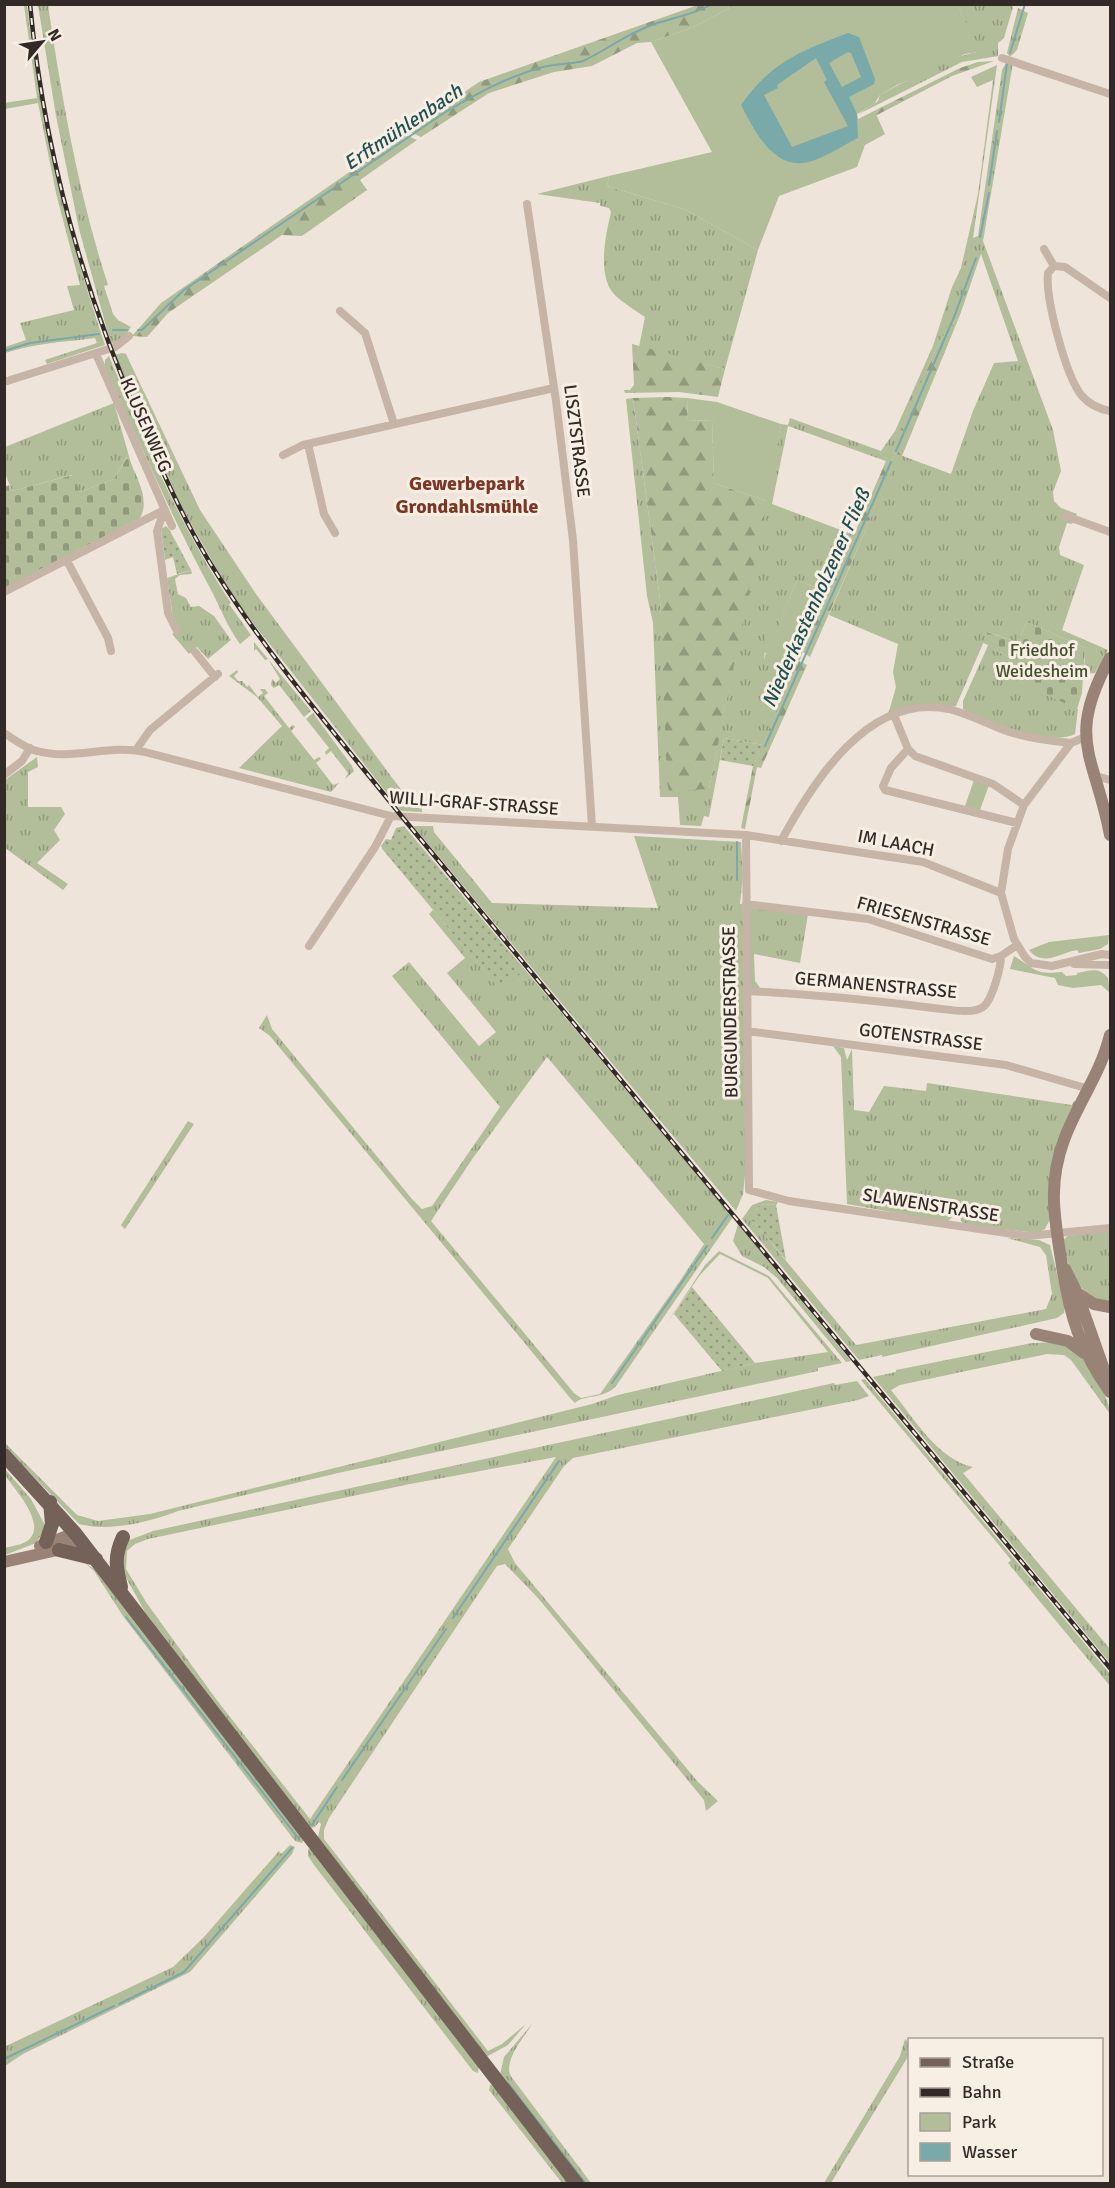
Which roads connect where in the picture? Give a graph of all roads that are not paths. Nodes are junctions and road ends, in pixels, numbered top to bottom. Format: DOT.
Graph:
graph roads {
  1 [pos="1002,58"];
  2 [pos="1110,94"];
  3 [pos="527,204"];
  4 [pos="1044,249"];
  5 [pos="1054,266"];
  6 [pos="1110,298"];
  7 [pos="340,311"];
  8 [pos="129,336"];
  9 [pos="96,354"];
  10 [pos="4,382"];
  11 [pos="554,388"];
  12 [pos="1110,411"];
  13 [pos="394,424"];
  14 [pos="308,444"];
  15 [pos="283,455"];
  16 [pos="164,510"];
  17 [pos="1066,516"];
  18 [pos="172,526"];
  19 [pos="1110,532"];
  20 [pos="335,533"];
  21 [pos="66,559"];
  22 [pos="4,592"];
  23 [pos="177,631"];
  24 [pos="111,651"];
  25 [pos="195,652"];
  26 [pos="1110,658"];
  27 [pos="894,715"];
  28 [pos="4,733"];
  29 [pos="1085,738"];
  30 [pos="1071,743"];
  31 [pos="30,748"];
  32 [pos="908,749"];
  33 [pos="136,750"];
  34 [pos="4,775"];
  35 [pos="1094,776"];
  36 [pos="1110,780"];
  37 [pos="1024,805"];
  38 [pos="391,816"];
  39 [pos="1017,823"];
  40 [pos="592,826"];
  41 [pos="746,834"];
  42 [pos="1110,835"];
  43 [pos="781,840"];
  44 [pos="1001,893"];
  45 [pos="746,904"];
  46 [pos="1017,945"];
  47 [pos="309,946"];
  48 [pos="1110,955"];
  49 [pos="1001,956"];
  50 [pos="1071,963"];
  51 [pos="1110,965"];
  52 [pos="746,991"];
  53 [pos="747,1031"];
  54 [pos="1110,1035"];
  55 [pos="1089,1089"];
  56 [pos="749,1190"];
  57 [pos="1110,1228"];
  58 [pos="1056,1235"];
  59 [pos="1062,1265"];
  60 [pos="1077,1293"];
  61 [pos="1110,1306"];
  62 [pos="1036,1334"];
  63 [pos="1086,1355"];
  64 [pos="4,1455"];
  65 [pos="50,1502"];
  66 [pos="123,1537"];
  67 [pos="80,1538"];
  68 [pos="46,1542"];
  69 [pos="59,1550"];
  70 [pos="96,1559"];
  71 [pos="8,1561"];
  72 [pos="123,1594"];
  73 [pos="577,2184"];
  1 -- 2 [label="street"];
  3 -- 11 [label="street, LISZTSTRASSE"];
  4 -- 5 [label="street"];
  5 -- 6 [label="street"];
  5 -- 12 [label="street"];
  7 -- 13 [label="street"];
  8 -- 9 [label="street"];
  9 -- 10 [label="street"];
  9 -- 16 [label="street, KLUSENWEG"];
  11 -- 13 [label="street"];
  11 -- 40 [label="street, LISZTSTRASSE"];
  13 -- 14 [label="street"];
  14 -- 15 [label="street"];
  14 -- 20 [label="street"];
  16 -- 18 [label="street, KLUSENWEG"];
  16 -- 21 [label="street"];
  16 -- 23 [label="street"];
  17 -- 19 [label="street"];
  21 -- 22 [label="street"];
  21 -- 24 [label="street"];
  25 -- 33 [label="street"];
  26 -- 29 [label="street"];
  27 -- 30 [label="street"];
  27 -- 32 [label="street"];
  27 -- 43 [label="street"];
  28 -- 31 [label="street, WILLI-GRAF-STRASSE"];
  29 -- 30 [label="street"];
  29 -- 35 [label="street"];
  30 -- 37 [label="street"];
  31 -- 33 [label="street, WILLI-GRAF-STRASSE"];
  31 -- 34 [label="street"];
  32 -- 37 [label="street"];
  32 -- 39 [label="street"];
  33 -- 38 [label="street, WILLI-GRAF-STRASSE"];
  35 -- 36 [label="street"];
  35 -- 42 [label="street"];
  37 -- 39 [label="street"];
  38 -- 40 [label="street, WILLI-GRAF-STRASSE"];
  38 -- 47 [label="street"];
  39 -- 44 [label="street"];
  40 -- 41 [label="street, WILLI-GRAF-STRASSE"];
  41 -- 43 [label="street, WILLI-GRAF-STRASSE"];
  41 -- 45 [label="street, BURGUNDERSTRASSE"];
  43 -- 44 [label="street, IM LAACH"];
  44 -- 46 [label="street"];
  45 -- 49 [label="street, FRIESENSTRASSE"];
  45 -- 52 [label="street, BURGUNDERSTRASSE"];
  46 -- 49 [label="street, FRIESENSTRASSE"];
  46 -- 50 [label="street"];
  48 -- 50 [label="street"];
  49 -- 52 [label="street, GERMANENSTRASSE"];
  50 -- 51 [label="street"];
  52 -- 53 [label="street, BURGUNDERSTRASSE"];
  53 -- 55 [label="street, GOTENSTRASSE"];
  53 -- 56 [label="street, BURGUNDERSTRASSE"];
  54 -- 55 [label="street"];
  55 -- 58 [label="street"];
  56 -- 58 [label="street, SLAWENSTRASSE"];
  57 -- 58 [label="street, SLAWENSTRASSE"];
  58 -- 59 [label="street"];
  59 -- 60 [label="street"];
  59 -- 63 [label="street"];
  60 -- 61 [label="street"];
  60 -- 63 [label="street"];
  62 -- 63 [label="street"];
  64 -- 65 [label="main road"];
  65 -- 67 [label="main road"];
  65 -- 68 [label="main road"];
  66 -- 72 [label="main road"];
  67 -- 68 [label="street"];
  67 -- 69 [label="street"];
  67 -- 70 [label="main road"];
  68 -- 71 [label="street"];
  69 -- 70 [label="main road"];
  69 -- 71 [label="street"];
  70 -- 72 [label="main road"];
  72 -- 73 [label="main road"];
}
